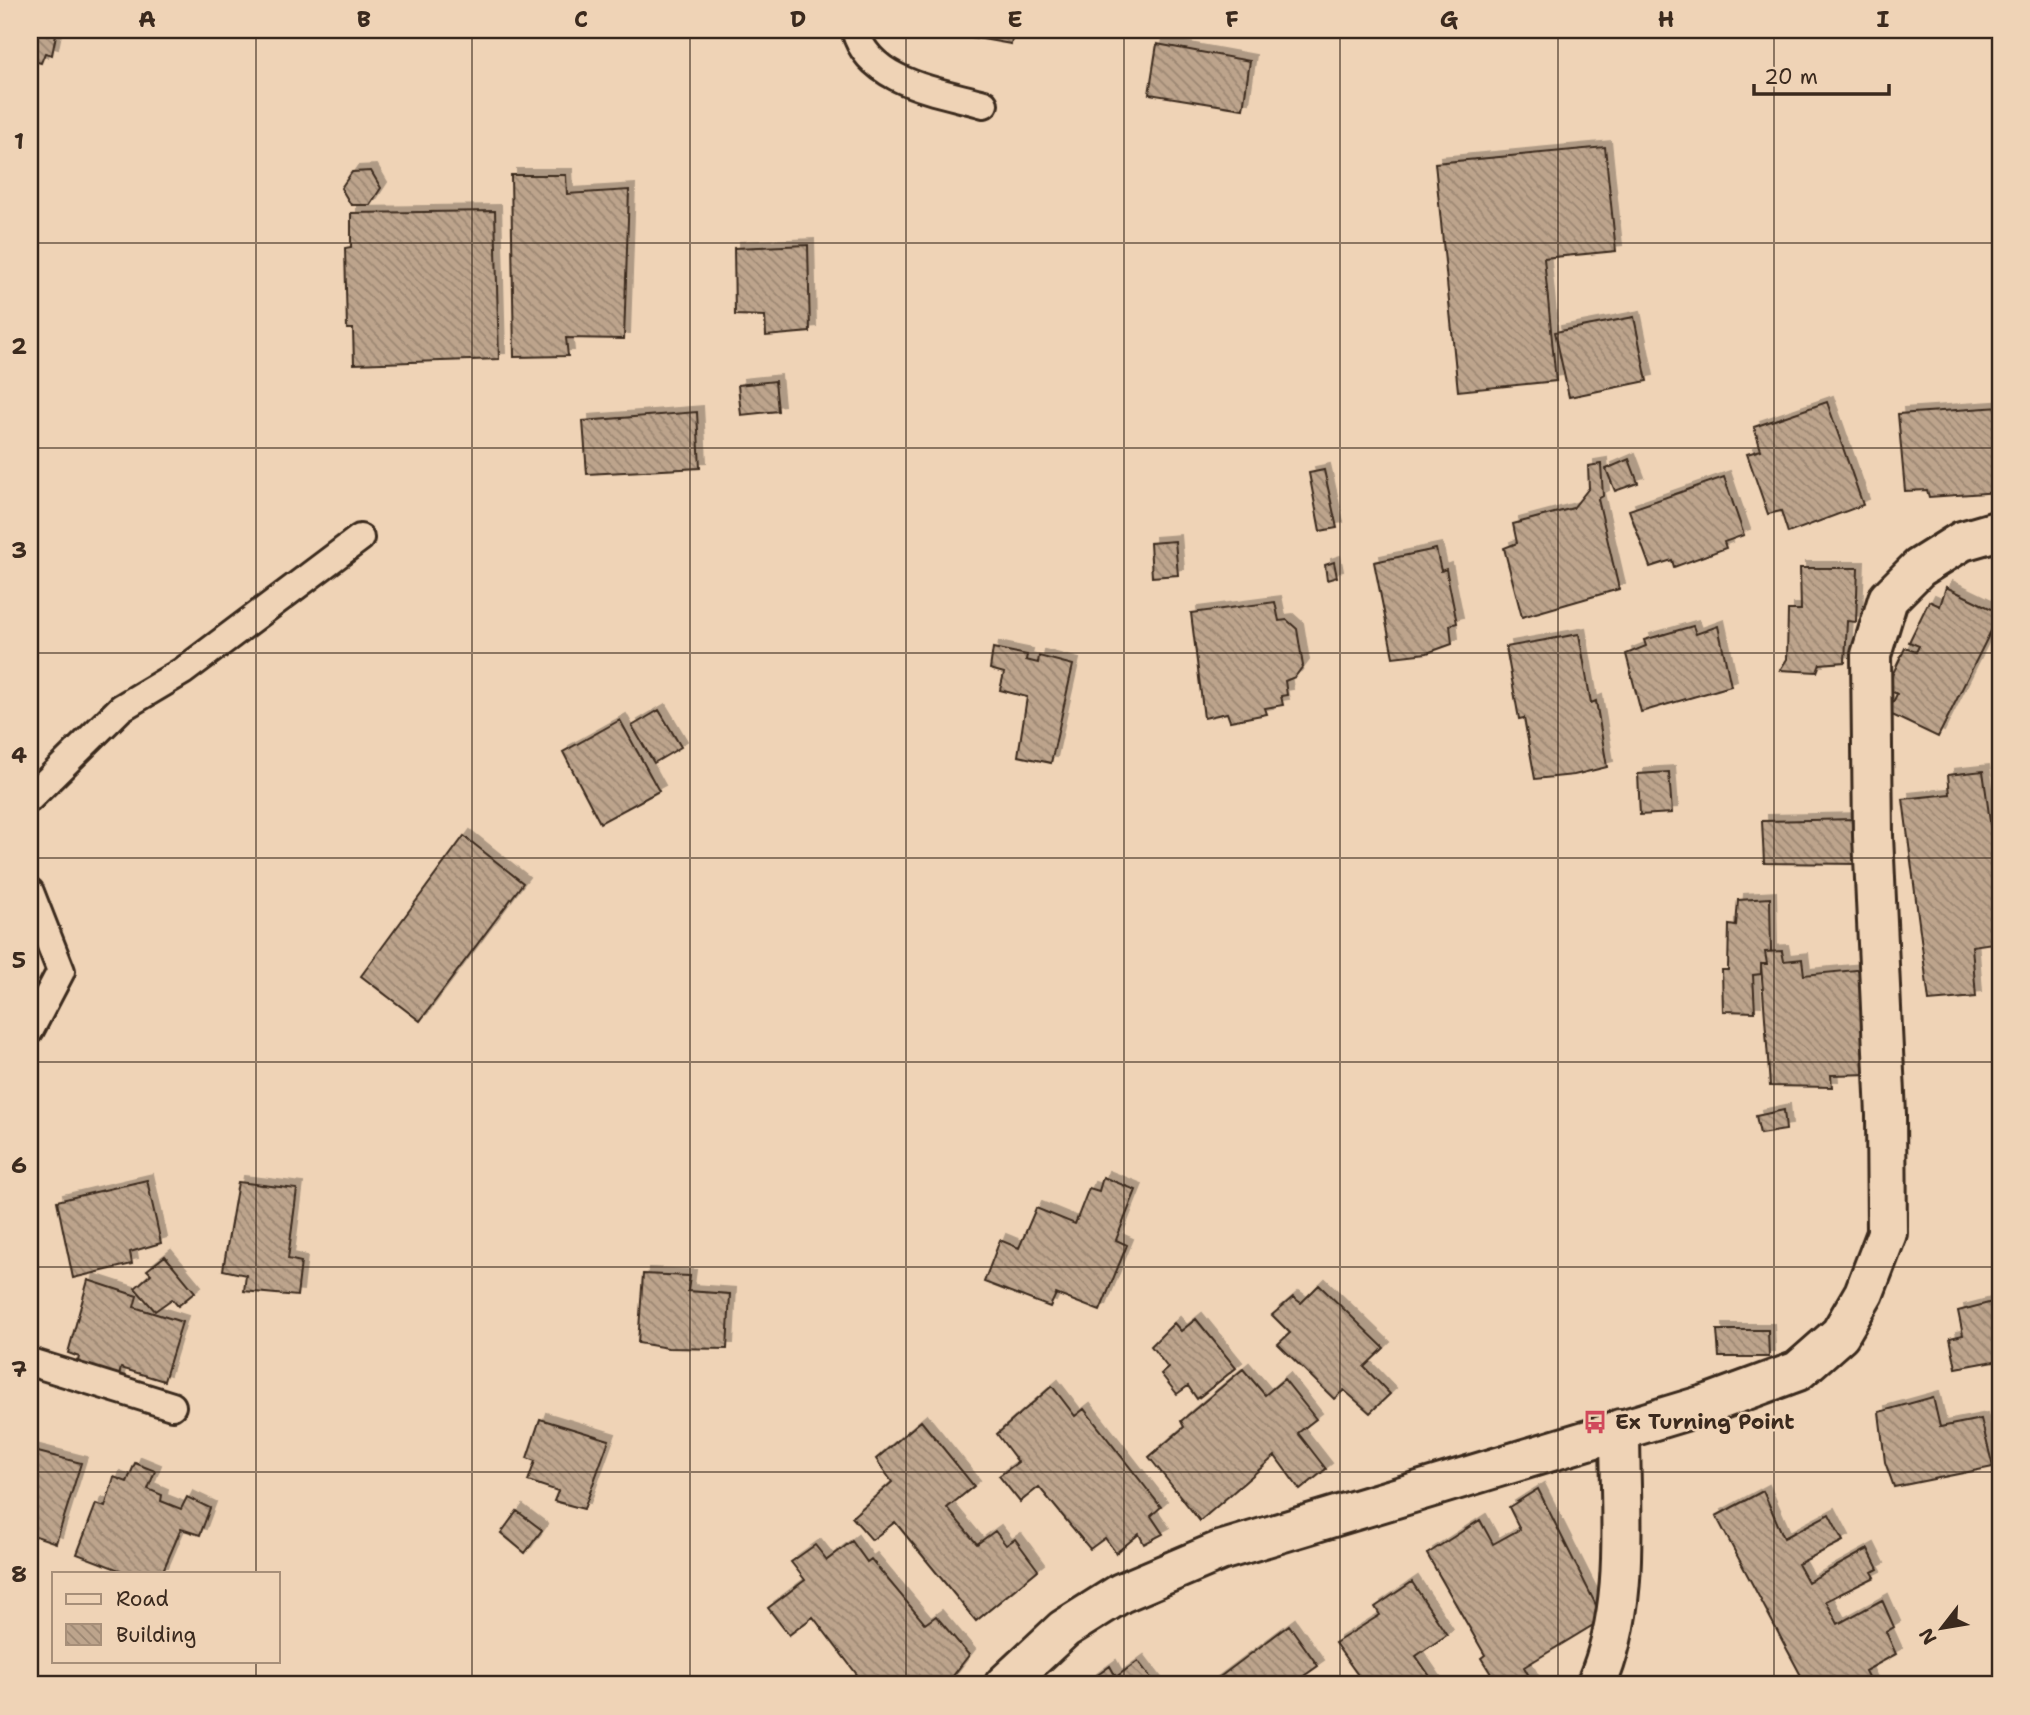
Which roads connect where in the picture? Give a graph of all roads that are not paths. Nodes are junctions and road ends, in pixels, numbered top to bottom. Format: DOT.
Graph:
graph roads {
  1 [pos="855,30"];
  2 [pos="984,104"];
  3 [pos="2000,530"];
  4 [pos="360,538"];
  5 [pos="30,798"];
  6 [pos="30,892"];
  7 [pos="30,1030"];
  8 [pos="30,1362"];
  9 [pos="172,1406"];
  10 [pos="1620,1429"];
  11 [pos="1004,1685"];
  12 [pos="1597,1685"];
  1 -- 2 [label="lane"];
  3 -- 10 [label="street"];
  4 -- 5 [label="lane"];
  6 -- 7 [label="lane"];
  8 -- 9 [label="lane"];
  10 -- 11 [label="street"];
  10 -- 12 [label="street"];
}
